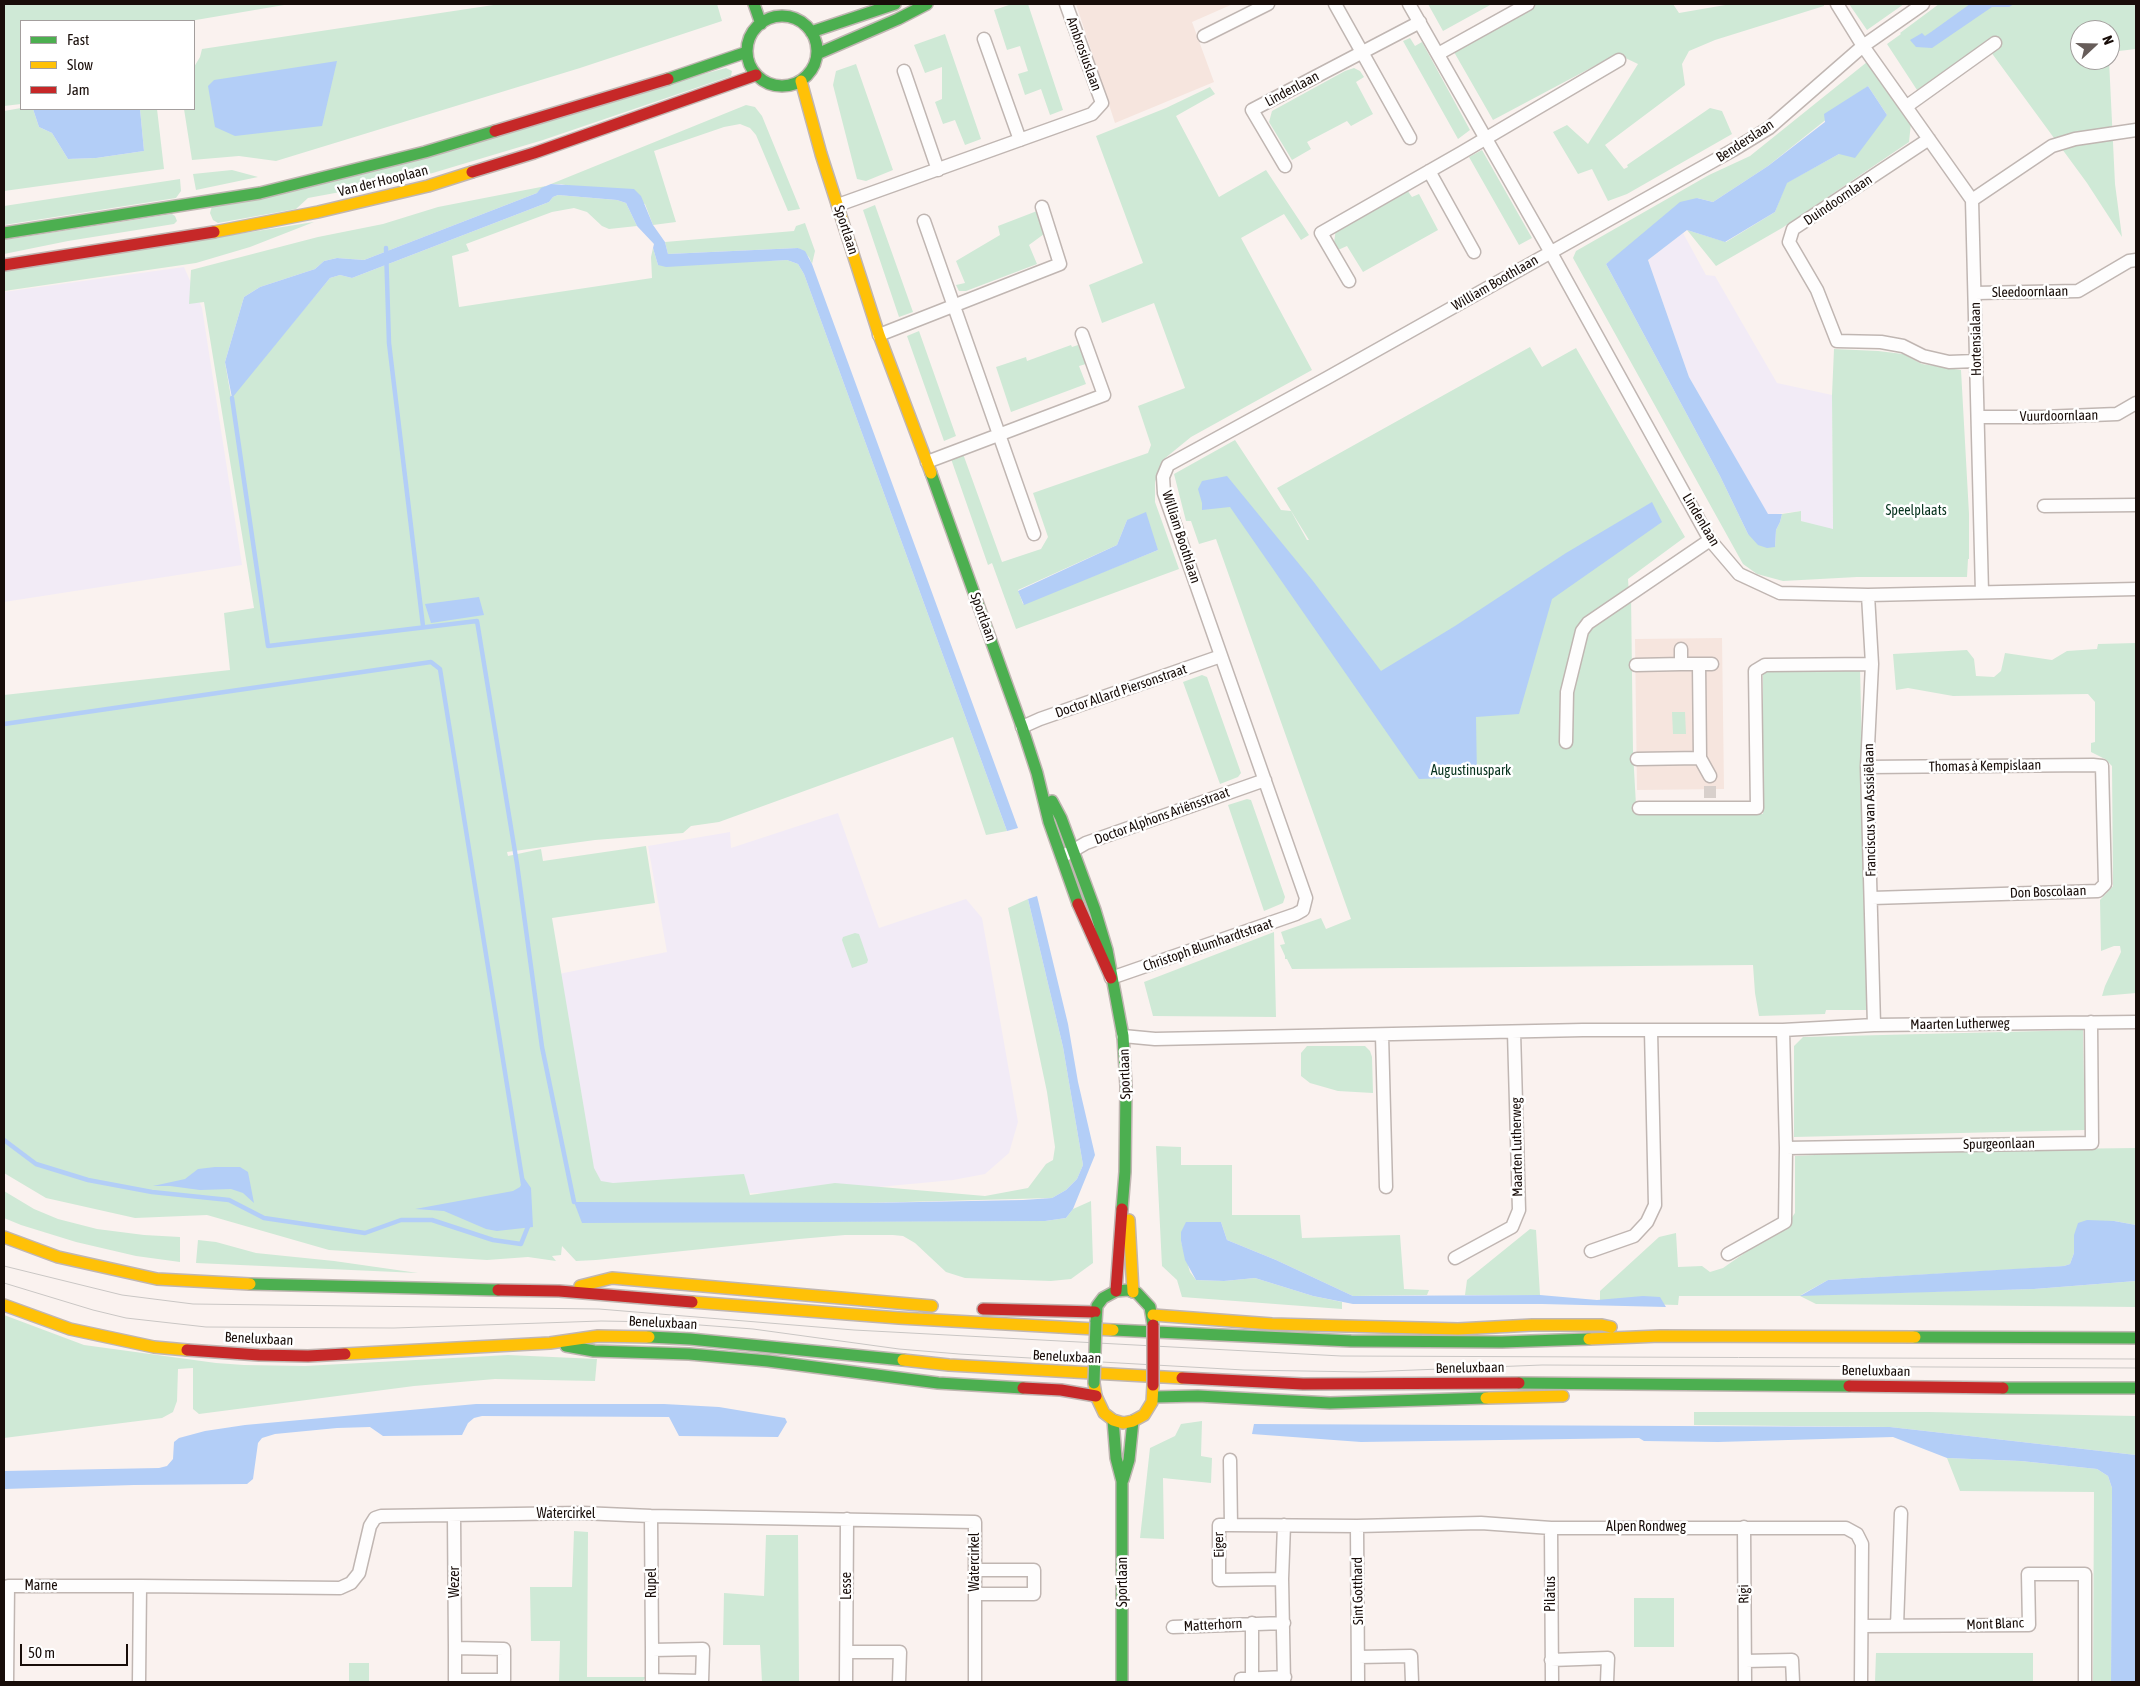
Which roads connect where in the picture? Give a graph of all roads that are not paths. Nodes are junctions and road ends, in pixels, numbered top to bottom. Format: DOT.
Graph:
graph roads {
  1 [pos="754,4"];
  2 [pos="774,4"];
  3 [pos="895,4"];
  4 [pos="927,4"];
  5 [pos="1066,4"];
  6 [pos="1268,4"];
  7 [pos="1335,4"];
  8 [pos="1410,4"];
  9 [pos="1528,4"];
  10 [pos="1837,4"];
  11 [pos="1922,4"];
  12 [pos="779,16"];
  13 [pos="1420,22"];
  14 [pos="760,24"];
  15 [pos="811,32"];
  16 [pos="1204,36"];
  17 [pos="984,39"];
  18 [pos="1995,43"];
  19 [pos="1863,46"];
  20 [pos="747,52"];
  21 [pos="1362,52"];
  22 [pos="817,54"];
  23 [pos="1438,54"];
  24 [pos="1619,60"];
  25 [pos="904,72"];
  26 [pos="756,75"];
  27 [pos="801,81"];
  28 [pos="791,93"];
  29 [pos="1907,106"];
  30 [pos="2136,130"];
  31 [pos="1410,138"];
  32 [pos="1486,139"];
  33 [pos="1929,139"];
  34 [pos="1020,140"];
  35 [pos="820,154"];
  36 [pos="1285,166"];
  37 [pos="938,170"];
  38 [pos="1428,172"];
  39 [pos="1972,200"];
  40 [pos="838,205"];
  41 [pos="1042,208"];
  42 [pos="924,221"];
  43 [pos="4,234"];
  44 [pos="1550,251"];
  45 [pos="1474,252"];
  46 [pos="2136,260"];
  47 [pos="4,265"];
  48 [pos="1349,282"];
  49 [pos="1975,293"];
  50 [pos="954,307"];
  51 [pos="1082,334"];
  52 [pos="879,335"];
  53 [pos="1976,361"];
  54 [pos="2136,403"];
  55 [pos="1978,417"];
  56 [pos="999,434"];
  57 [pos="927,462"];
  58 [pos="2136,505"];
  59 [pos="2044,506"];
  60 [pos="1034,534"];
  61 [pos="1710,540"];
  62 [pos="2136,589"];
  63 [pos="1982,592"];
  64 [pos="1868,595"];
  65 [pos="1681,649"];
  66 [pos="1221,656"];
  67 [pos="1681,664"];
  68 [pos="1699,664"];
  69 [pos="1712,664"];
  70 [pos="1872,664"];
  71 [pos="1636,665"];
  72 [pos="1022,727"];
  73 [pos="1566,742"];
  74 [pos="1700,758"];
  75 [pos="1637,759"];
  76 [pos="2102,766"];
  77 [pos="1867,767"];
  78 [pos="1037,773"];
  79 [pos="1710,776"];
  80 [pos="1265,780"];
  81 [pos="1639,808"];
  82 [pos="1073,852"];
  83 [pos="1060,856"];
  84 [pos="1872,898"];
  85 [pos="1303,910"];
  86 [pos="1111,978"];
  87 [pos="2091,1022"];
  88 [pos="2136,1022"];
  89 [pos="1874,1025"];
  90 [pos="1783,1030"];
  91 [pos="1651,1031"];
  92 [pos="1514,1032"];
  93 [pos="1382,1035"];
  94 [pos="1123,1036"];
  95 [pos="1786,1148"];
  96 [pos="1125,1172"];
  97 [pos="1386,1187"];
  98 [pos="4,1237"];
  99 [pos="1591,1251"];
  100 [pos="1728,1254"];
  101 [pos="1455,1258"];
  102 [pos="559,1291"];
  103 [pos="1116,1291"];
  104 [pos="1134,1292"];
  105 [pos="4,1305"];
  106 [pos="945,1308"];
  107 [pos="973,1308"];
  108 [pos="1095,1317"];
  109 [pos="1153,1320"];
  110 [pos="1660,1336"];
  111 [pos="2136,1338"];
  112 [pos="550,1343"];
  113 [pos="1659,1383"];
  114 [pos="2136,1388"];
  115 [pos="1153,1391"];
  116 [pos="1096,1396"];
  117 [pos="1113,1420"];
  118 [pos="1133,1421"];
  119 [pos="1230,1460"];
  120 [pos="1122,1481"];
  121 [pos="1901,1513"];
  122 [pos="454,1516"];
  123 [pos="651,1516"];
  124 [pos="847,1519"];
  125 [pos="1231,1525"];
  126 [pos="1284,1525"];
  127 [pos="1357,1526"];
  128 [pos="1552,1528"];
  129 [pos="1744,1528"];
  130 [pos="975,1570"];
  131 [pos="1282,1579"];
  132 [pos="140,1586"];
  133 [pos="975,1594"];
  134 [pos="1252,1623"];
  135 [pos="1284,1623"];
  136 [pos="1862,1626"];
  137 [pos="1898,1626"];
  138 [pos="1173,1627"];
  139 [pos="455,1648"];
  140 [pos="652,1650"];
  141 [pos="846,1652"];
  142 [pos="1358,1657"];
  143 [pos="1551,1660"];
  144 [pos="1745,1661"];
  145 [pos="1246,1680"];
  146 [pos="1284,1680"];
  147 [pos="8,1682"];
  148 [pos="139,1682"];
  149 [pos="846,1682"];
  150 [pos="899,1682"];
  151 [pos="975,1682"];
  152 [pos="1122,1682"];
  153 [pos="1358,1682"];
  154 [pos="1412,1682"];
  155 [pos="1552,1682"];
  156 [pos="1607,1682"];
  157 [pos="1745,1682"];
  158 [pos="1793,1682"];
  159 [pos="1861,1682"];
  160 [pos="2085,1682"];
  1 -- 14 [label="main road"];
  2 -- 12 [label="main road"];
  3 -- 15 [label="main road"];
  4 -- 22 [label="main road"];
  5 -- 34 [label="street, Ambrosiuslaan"];
  6 -- 16 [label="street"];
  7 -- 21 [label="street"];
  8 -- 13 [label="street, Lindenlaan"];
  9 -- 23 [label="street"];
  10 -- 19 [label="street"];
  11 -- 19 [label="street, Benderslaan"];
  12 -- 14 [label="main road"];
  12 -- 15 [label="main road"];
  13 -- 21 [label="street, Lindenlaan"];
  13 -- 23 [label="street, Lindenlaan"];
  14 -- 20 [label="main road"];
  15 -- 22 [label="main road"];
  17 -- 34 [label="street"];
  18 -- 29 [label="street"];
  19 -- 29 [label="street"];
  19 -- 44 [label="street, Benderslaan"];
  20 -- 26 [label="main road"];
  20 -- 43 [label="main road, Van der Hooplaan"];
  21 -- 31 [label="street"];
  21 -- 36 [label="street, Lindenlaan"];
  22 -- 27 [label="main road"];
  23 -- 32 [label="street, Lindenlaan"];
  24 -- 32 [label="street"];
  25 -- 37 [label="street"];
  26 -- 28 [label="main road"];
  26 -- 47 [label="main road, Van der Hooplaan"];
  27 -- 28 [label="main road"];
  27 -- 35 [label="main road, Sportlaan"];
  28 -- 35 [label="main road, Sportlaan"];
  29 -- 33 [label="street"];
  30 -- 39 [label="street"];
  32 -- 38 [label="street"];
  32 -- 44 [label="street, Lindenlaan"];
  33 -- 39 [label="street"];
  33 -- 53 [label="street, Duindoornlaan"];
  34 -- 37 [label="street, Ambrosiuslaan"];
  35 -- 40 [label="main road, Sportlaan"];
  37 -- 40 [label="street, Ambrosiuslaan"];
  38 -- 45 [label="street"];
  38 -- 48 [label="street"];
  39 -- 49 [label="street, Hortensialaan"];
  40 -- 52 [label="main road, Sportlaan"];
  41 -- 50 [label="street"];
  42 -- 50 [label="street"];
  44 -- 61 [label="street, Lindenlaan"];
  44 -- 66 [label="street, William Boothlaan"];
  46 -- 49 [label="street, Sleedoornlaan"];
  49 -- 53 [label="street, Hortensialaan"];
  50 -- 52 [label="street"];
  50 -- 56 [label="street"];
  51 -- 56 [label="street"];
  52 -- 57 [label="main road, Sportlaan"];
  53 -- 55 [label="street, Hortensialaan"];
  54 -- 55 [label="street, Vuurdoornlaan"];
  55 -- 63 [label="street, Hortensialaan"];
  56 -- 57 [label="street"];
  56 -- 60 [label="street"];
  57 -- 72 [label="main road, Sportlaan"];
  58 -- 59 [label="street"];
  61 -- 64 [label="street, Lindenlaan"];
  61 -- 73 [label="street"];
  62 -- 63 [label="street, Lindenlaan"];
  63 -- 64 [label="street, Lindenlaan"];
  64 -- 70 [label="street, Franciscus van Assisiëlaan"];
  65 -- 67 [label="street"];
  66 -- 72 [label="street, Doctor Allard Piersonstraat"];
  66 -- 80 [label="street, William Boothlaan"];
  67 -- 68 [label="street"];
  67 -- 71 [label="street"];
  68 -- 69 [label="street"];
  68 -- 74 [label="street"];
  70 -- 77 [label="street, Franciscus van Assisiëlaan"];
  70 -- 81 [label="street"];
  72 -- 78 [label="main road, Sportlaan"];
  74 -- 75 [label="street"];
  74 -- 79 [label="street"];
  76 -- 77 [label="street, Thomas à Kempislaan"];
  76 -- 84 [label="street, Don Boscolaan"];
  77 -- 84 [label="street, Franciscus van Assisiëlaan"];
  78 -- 82 [label="main road, Sportlaan"];
  78 -- 83 [label="main road, Sportlaan"];
  80 -- 82 [label="street, Doctor Alphons Ariënsstraat"];
  80 -- 85 [label="street, William Boothlaan"];
  82 -- 83 [label="street, Doctor Alphons Ariënsstraat"];
  82 -- 86 [label="main road, Sportlaan"];
  83 -- 86 [label="main road, Sportlaan"];
  84 -- 89 [label="street, Franciscus van Assisiëlaan"];
  85 -- 86 [label="street, Christoph Blumhardtstraat"];
  86 -- 94 [label="main road, Sportlaan"];
  87 -- 88 [label="street, Maarten Lutherweg"];
  87 -- 89 [label="street, Maarten Lutherweg"];
  87 -- 95 [label="street, Spurgeonlaan"];
  89 -- 90 [label="street, Maarten Lutherweg"];
  90 -- 91 [label="street, Maarten Lutherweg"];
  90 -- 95 [label="street"];
  91 -- 92 [label="street, Maarten Lutherweg"];
  91 -- 99 [label="street"];
  92 -- 93 [label="street, Maarten Lutherweg"];
  92 -- 101 [label="street, Maarten Lutherweg"];
  93 -- 94 [label="street, Maarten Lutherweg"];
  93 -- 97 [label="street"];
  94 -- 96 [label="main road, Sportlaan"];
  95 -- 100 [label="street"];
  96 -- 103 [label="main road, Sportlaan"];
  96 -- 104 [label="main road, Sportlaan"];
  98 -- 102 [label="main road, Beneluxbaan"];
  102 -- 106 [label="main road"];
  102 -- 110 [label="main road, Beneluxbaan"];
  103 -- 104 [label="main road"];
  103 -- 108 [label="main road"];
  104 -- 109 [label="main road"];
  105 -- 112 [label="main road, Beneluxbaan"];
  107 -- 108 [label="main road"];
  108 -- 116 [label="main road, bridge"];
  109 -- 110 [label="main road"];
  109 -- 115 [label="main road, bridge"];
  110 -- 111 [label="main road, Beneluxbaan"];
  112 -- 113 [label="main road, Beneluxbaan"];
  112 -- 116 [label="main road"];
  113 -- 114 [label="main road, Beneluxbaan"];
  113 -- 115 [label="main road"];
  115 -- 118 [label="main road"];
  116 -- 117 [label="main road"];
  117 -- 118 [label="main road"];
  117 -- 120 [label="main road, Sportlaan"];
  118 -- 120 [label="main road, Sportlaan"];
  119 -- 125 [label="street, Eiger"];
  120 -- 152 [label="main road, Sportlaan"];
  121 -- 137 [label="street"];
  122 -- 123 [label="street, Watercirkel"];
  122 -- 132 [label="street, Watercirkel"];
  122 -- 139 [label="street, Wezer"];
  123 -- 124 [label="street, Watercirkel"];
  123 -- 140 [label="street, Rupel"];
  124 -- 130 [label="street, Watercirkel"];
  124 -- 141 [label="street, Lesse"];
  125 -- 126 [label="street, Alpen Rondweg"];
  125 -- 131 [label="street, Eiger"];
  126 -- 127 [label="street, Alpen Rondweg"];
  126 -- 131 [label="street"];
  127 -- 128 [label="street, Alpen Rondweg"];
  127 -- 142 [label="street, Sint Gotthard"];
  128 -- 129 [label="street, Alpen Rondweg"];
  128 -- 143 [label="street, Pilatus"];
  129 -- 136 [label="street, Alpen Rondweg"];
  129 -- 144 [label="street, Rigi"];
  130 -- 133 [label="street, Watercirkel"];
  130 -- 133 [label="street"];
  131 -- 135 [label="street"];
  132 -- 147 [label="street, Marne"];
  132 -- 148 [label="street"];
  133 -- 151 [label="street, Watercirkel"];
  134 -- 135 [label="street, Matterhorn"];
  134 -- 138 [label="street, Matterhorn"];
  134 -- 145 [label="street, Matterhorn"];
  135 -- 146 [label="street"];
  136 -- 137 [label="street, Mont Blanc"];
  136 -- 159 [label="street, Alpen Rondweg"];
  137 -- 160 [label="street, Mont Blanc"];
  139 -- 139 [label="street, Wezer"];
  140 -- 140 [label="street, Rupel"];
  141 -- 149 [label="street, Lesse"];
  141 -- 150 [label="street"];
  142 -- 153 [label="street, Sint Gotthard"];
  142 -- 154 [label="street"];
  143 -- 155 [label="street, Pilatus"];
  143 -- 156 [label="street"];
  144 -- 157 [label="street, Rigi"];
  144 -- 158 [label="street"];
  145 -- 146 [label="street, Matterhorn"];
}
